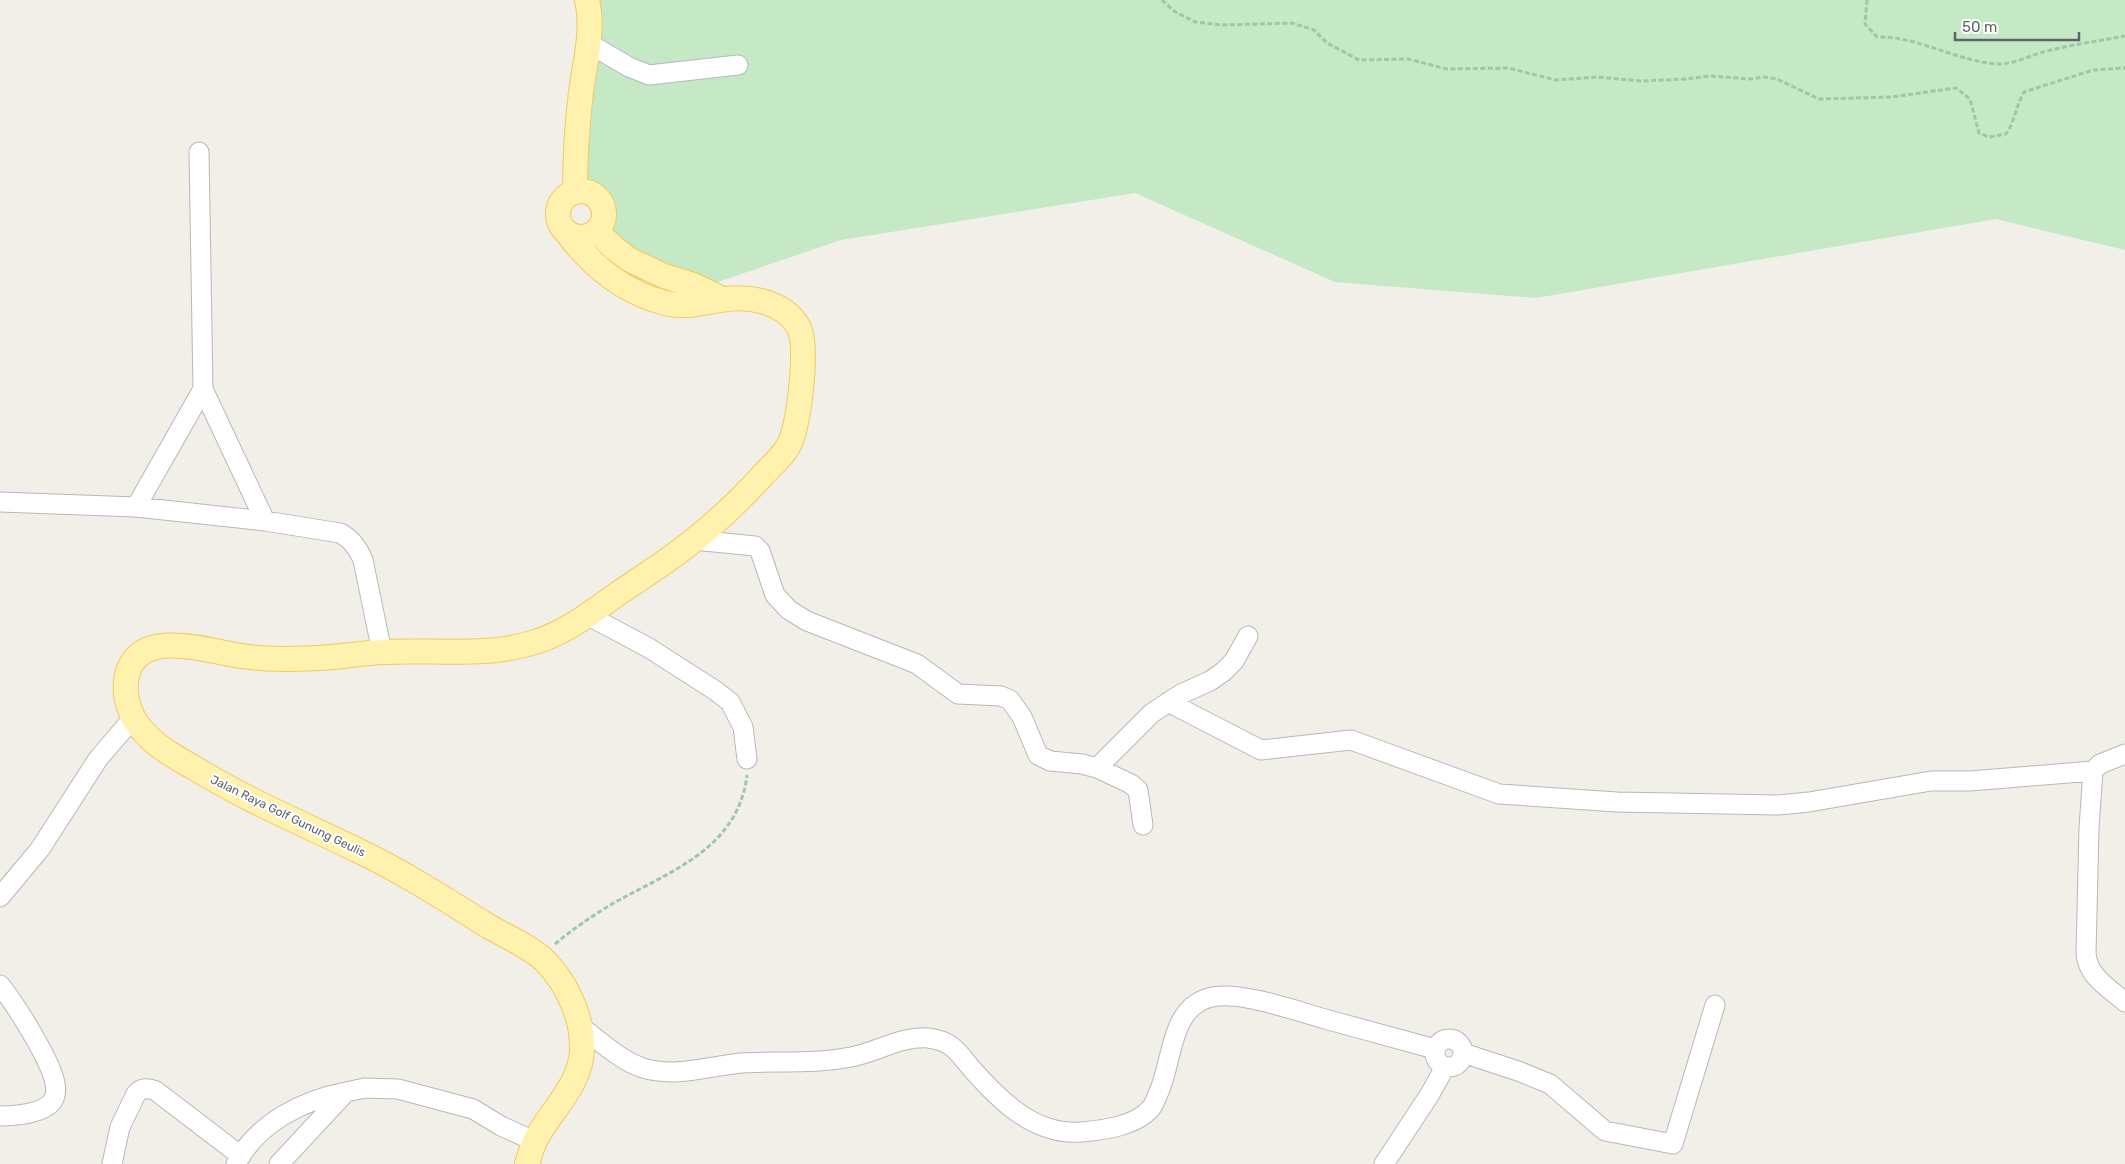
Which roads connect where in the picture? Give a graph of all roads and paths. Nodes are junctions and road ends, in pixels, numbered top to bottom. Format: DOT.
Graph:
graph roads {
  1 [pos="587,0"];
  2 [pos="1162,0"];
  3 [pos="1867,0"];
  4 [pos="2125,36"];
  5 [pos="588,43"];
  6 [pos="738,65"];
  7 [pos="2125,68"];
  8 [pos="199,152"];
  9 [pos="575,192"];
  10 [pos="596,231"];
  11 [pos="567,233"];
  12 [pos="723,299"];
  13 [pos="204,389"];
  14 [pos="0,502"];
  15 [pos="136,507"];
  16 [pos="266,521"];
  17 [pos="694,540"];
  18 [pos="587,615"];
  19 [pos="1248,636"];
  20 [pos="382,652"];
  21 [pos="1168,702"];
  22 [pos="133,718"];
  23 [pos="2125,754"];
  24 [pos="747,759"];
  25 [pos="1097,768"];
  26 [pos="2093,771"];
  27 [pos="1142,825"];
  28 [pos="0,897"];
  29 [pos="543,958"];
  30 [pos="0,985"];
  31 [pos="2125,1002"];
  32 [pos="1714,1005"];
  33 [pos="581,1027"];
  34 [pos="1435,1049"];
  35 [pos="1463,1053"];
  36 [pos="1445,1066"];
  37 [pos="346,1092"];
  38 [pos="0,1116"];
  39 [pos="534,1141"];
  40 [pos="239,1160"];
  41 [pos="112,1164"];
  42 [pos="279,1164"];
  43 [pos="526,1164"];
  44 [pos="1384,1164"];
  1 -- 5 [label="main road"];
  2 -- 7 [label="path"];
  3 -- 4 [label="path"];
  5 -- 6 [label="street"];
  5 -- 9 [label="main road"];
  8 -- 13 [label="street"];
  9 -- 10 [label="main road"];
  9 -- 11 [label="main road, Jalan Raya Golf Gunung Geulis"];
  10 -- 11 [label="main road"];
  10 -- 12 [label="main road, Jalan Raya Golf Gunung Geulis"];
  11 -- 12 [label="main road, Jalan Raya Golf Gunung Geulis"];
  12 -- 17 [label="main road, Jalan Raya Golf Gunung Geulis"];
  13 -- 15 [label="street"];
  13 -- 16 [label="street"];
  14 -- 15 [label="street"];
  15 -- 16 [label="street"];
  16 -- 20 [label="street"];
  17 -- 18 [label="main road, Jalan Raya Golf Gunung Geulis"];
  17 -- 25 [label="street"];
  18 -- 20 [label="main road, Jalan Raya Golf Gunung Geulis"];
  18 -- 24 [label="street"];
  19 -- 21 [label="street"];
  20 -- 22 [label="main road, Jalan Raya Golf Gunung Geulis"];
  21 -- 25 [label="street"];
  21 -- 26 [label="street"];
  22 -- 28 [label="street"];
  22 -- 29 [label="main road, Jalan Raya Golf Gunung Geulis"];
  23 -- 26 [label="street"];
  24 -- 29 [label="path"];
  25 -- 27 [label="street"];
  26 -- 31 [label="street"];
  29 -- 33 [label="main road, Jalan Raya Golf Gunung Geulis"];
  30 -- 38 [label="street"];
  32 -- 35 [label="street"];
  33 -- 34 [label="street"];
  33 -- 39 [label="main road, Jalan Raya Golf Gunung Geulis"];
  34 -- 35 [label="street"];
  34 -- 36 [label="street"];
  35 -- 36 [label="street"];
  36 -- 44 [label="street"];
  37 -- 39 [label="street"];
  37 -- 40 [label="street"];
  37 -- 42 [label="street"];
  39 -- 43 [label="main road, Jalan Raya Golf Gunung Geulis"];
  40 -- 41 [label="street"];
}
